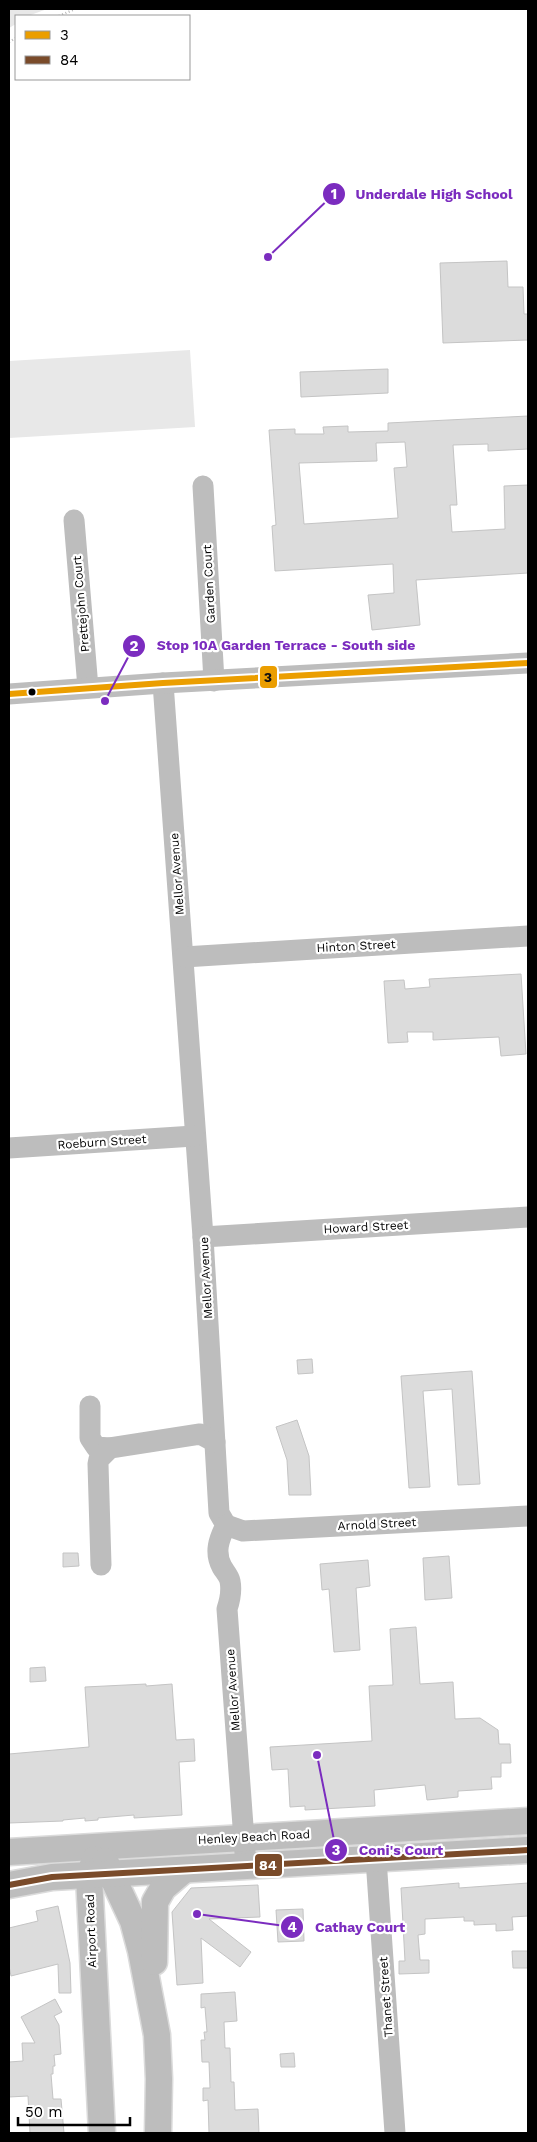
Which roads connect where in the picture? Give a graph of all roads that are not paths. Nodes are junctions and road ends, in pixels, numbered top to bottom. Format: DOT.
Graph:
graph roads {
  1 [pos="203,486"];
  2 [pos="74,520"];
  3 [pos="528,663"];
  4 [pos="214,681"];
  5 [pos="163,683"];
  6 [pos="88,688"];
  7 [pos="9,694"];
  8 [pos="528,936"];
  9 [pos="184,957"];
  10 [pos="194,1136"];
  11 [pos="9,1148"];
  12 [pos="528,1218"];
  13 [pos="203,1237"];
  14 [pos="90,1406"];
  15 [pos="215,1442"];
  16 [pos="110,1448"];
  17 [pos="528,1516"];
  18 [pos="226,1525"];
  19 [pos="101,1565"];
  20 [pos="528,1821"];
  21 [pos="374,1830"];
  22 [pos="244,1838"];
  23 [pos="99,1847"];
  24 [pos="528,1850"];
  25 [pos="9,1852"];
  26 [pos="376,1859"];
  27 [pos="246,1867"];
  28 [pos="184,1870"];
  29 [pos="100,1875"];
  30 [pos="9,1885"];
  31 [pos="9,1894"];
  32 [pos="92,1946"];
  33 [pos="157,2035"];
  34 [pos="102,2133"];
  35 [pos="158,2133"];
  36 [pos="395,2133"];
  1 -- 4 [label="street, Garden Court"];
  2 -- 6 [label="street, Prettejohn Court"];
  3 -- 4 [label="street"];
  4 -- 5 [label="street"];
  5 -- 6 [label="street"];
  5 -- 9 [label="street, Mellor Avenue"];
  6 -- 7 [label="street"];
  8 -- 9 [label="street, Hinton Street"];
  9 -- 10 [label="street, Mellor Avenue"];
  10 -- 11 [label="street, Roeburn Street"];
  10 -- 13 [label="street, Mellor Avenue"];
  12 -- 13 [label="street, Howard Street"];
  13 -- 15 [label="street, Mellor Avenue"];
  14 -- 16 [label="street"];
  15 -- 16 [label="street"];
  15 -- 18 [label="street, Mellor Avenue"];
  16 -- 19 [label="street"];
  17 -- 18 [label="street, Arnold Street"];
  18 -- 22 [label="street, Mellor Avenue"];
  20 -- 21 [label="main road, Henley Beach Road"];
  21 -- 22 [label="main road, Henley Beach Road"];
  21 -- 26 [label="street, Thanet Street"];
  22 -- 23 [label="main road, Henley Beach Road"];
  22 -- 27 [label="street, Mellor Avenue"];
  23 -- 25 [label="main road, Henley Beach Road"];
  23 -- 29 [label="main road, Airport Road"];
  24 -- 26 [label="main road"];
  26 -- 27 [label="main road"];
  26 -- 36 [label="street, Thanet Street"];
  27 -- 28 [label="main road"];
  28 -- 29 [label="main road"];
  28 -- 33 [label="main road"];
  29 -- 30 [label="main road"];
  29 -- 32 [label="main road, Airport Road"];
  29 -- 33 [label="main road, Airport Road"];
  31 -- 32 [label="main road"];
  32 -- 34 [label="main road, Airport Road"];
  33 -- 35 [label="main road, Airport Road"];
}
